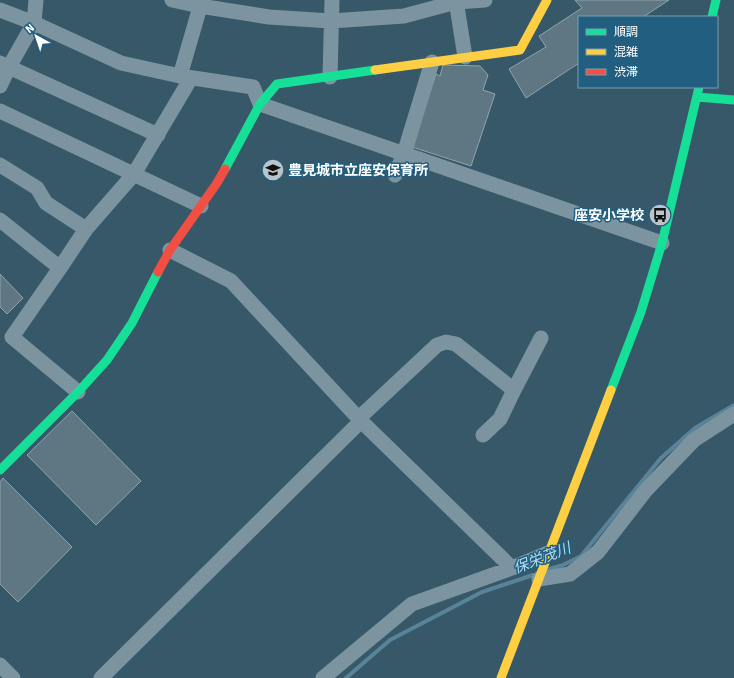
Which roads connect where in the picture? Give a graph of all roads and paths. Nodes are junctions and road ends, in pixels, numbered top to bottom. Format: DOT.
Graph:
graph roads {
  1 [pos="36,0"];
  2 [pos="172,0"];
  3 [pos="332,0"];
  4 [pos="485,0"];
  5 [pos="547,0"];
  6 [pos="716,0"];
  7 [pos="456,1"];
  8 [pos="201,3"];
  9 [pos="0,10"];
  10 [pos="712,16"];
  11 [pos="332,21"];
  12 [pos="34,22"];
  13 [pos="465,57"];
  14 [pos="432,62"];
  15 [pos="4,65"];
  16 [pos="185,77"];
  17 [pos="330,77"];
  18 [pos="0,86"];
  19 [pos="699,88"];
  20 [pos="697,97"];
  21 [pos="734,100"];
  22 [pos="260,104"];
  23 [pos="0,111"];
  24 [pos="158,135"];
  25 [pos="404,154"];
  26 [pos="0,165"];
  27 [pos="134,174"];
  28 [pos="395,176"];
  29 [pos="201,206"];
  30 [pos="0,220"];
  31 [pos="86,230"];
  32 [pos="662,244"];
  33 [pos="170,250"];
  34 [pos="60,268"];
  35 [pos="541,338"];
  36 [pos="514,390"];
  37 [pos="78,392"];
  38 [pos="734,414"];
  39 [pos="360,419"];
  40 [pos="483,435"];
  41 [pos="0,470"];
  42 [pos="547,558"];
  43 [pos="512,568"];
  44 [pos="539,577"];
  45 [pos="0,665"];
  46 [pos="13,678"];
  47 [pos="101,678"];
  48 [pos="323,678"];
  49 [pos="501,678"];
  1 -- 12 [label="street"];
  2 -- 8 [label="street"];
  3 -- 11 [label="street"];
  4 -- 7 [label="street"];
  5 -- 13 [label="street"];
  6 -- 10 [label="street"];
  7 -- 11 [label="street"];
  7 -- 13 [label="street"];
  8 -- 11 [label="street"];
  8 -- 16 [label="street"];
  9 -- 12 [label="street"];
  11 -- 17 [label="street"];
  12 -- 15 [label="street"];
  12 -- 16 [label="street"];
  13 -- 14 [label="street"];
  14 -- 17 [label="street"];
  14 -- 25 [label="street"];
  15 -- 18 [label="street"];
  15 -- 24 [label="street"];
  16 -- 22 [label="street"];
  16 -- 24 [label="street"];
  17 -- 22 [label="street"];
  19 -- 20 [label="street"];
  20 -- 21 [label="street"];
  20 -- 32 [label="street"];
  22 -- 25 [label="street"];
  22 -- 29 [label="street"];
  23 -- 27 [label="street"];
  24 -- 27 [label="street"];
  25 -- 28 [label="street"];
  25 -- 32 [label="street"];
  26 -- 31 [label="street"];
  27 -- 29 [label="street"];
  27 -- 31 [label="street"];
  29 -- 33 [label="street"];
  30 -- 34 [label="street"];
  31 -- 34 [label="street"];
  32 -- 42 [label="street"];
  33 -- 37 [label="street"];
  33 -- 39 [label="street"];
  34 -- 37 [label="street"];
  35 -- 36 [label="street"];
  36 -- 39 [label="street"];
  36 -- 40 [label="street"];
  37 -- 41 [label="street"];
  38 -- 44 [label="street"];
  39 -- 43 [label="street"];
  39 -- 47 [label="street"];
  42 -- 43 [label="street"];
  42 -- 44 [label="street"];
  43 -- 48 [label="street"];
  44 -- 49 [label="street"];
  45 -- 46 [label="street"];
}
